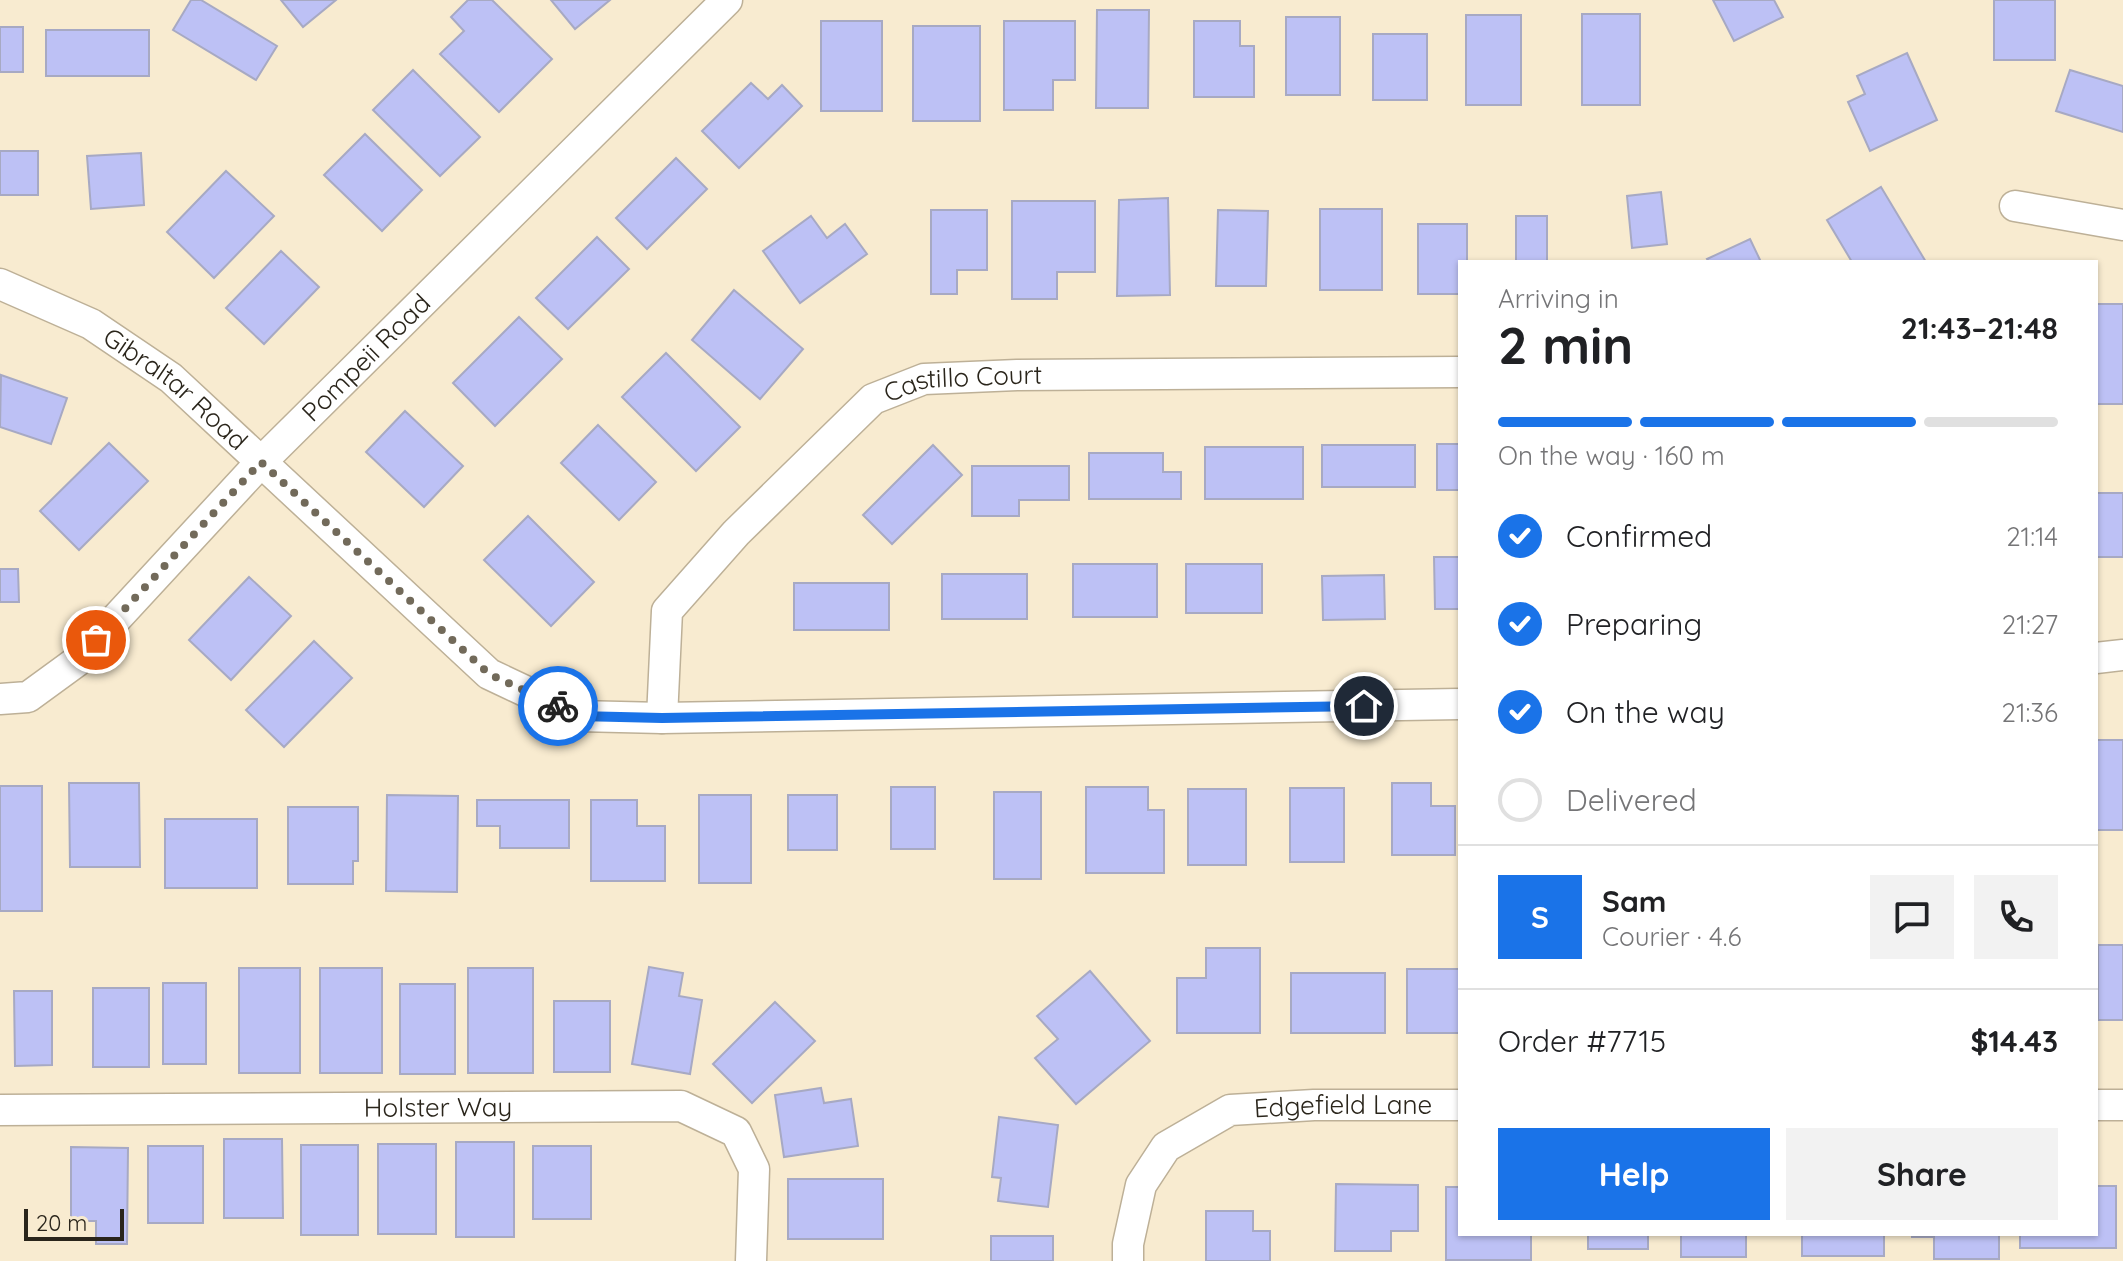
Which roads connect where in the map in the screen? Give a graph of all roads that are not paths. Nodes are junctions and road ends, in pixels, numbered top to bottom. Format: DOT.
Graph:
graph roads {
  1 [pos="727,0"];
  2 [pos="2015,206"];
  3 [pos="2123,225"];
  4 [pos="0,284"];
  5 [pos="1458,372"];
  6 [pos="261,462"];
  7 [pos="2123,655"];
  8 [pos="2098,658"];
  9 [pos="0,699"];
  10 [pos="1458,704"];
  11 [pos="662,718"];
  12 [pos="1458,1105"];
  13 [pos="2098,1105"];
  14 [pos="2123,1105"];
  15 [pos="0,1110"];
  16 [pos="751,1261"];
  17 [pos="1128,1261"];
  1 -- 6 [label="street, Pompeii Road"];
  2 -- 3 [label="street"];
  4 -- 6 [label="street, Gibraltar Road"];
  5 -- 11 [label="street, Castillo Court"];
  6 -- 9 [label="street, Pompeii Road"];
  6 -- 11 [label="street, Gibraltar Road"];
  7 -- 8 [label="street"];
  10 -- 11 [label="street, Gibraltar Road"];
  12 -- 17 [label="street, Edgefield Lane"];
  13 -- 14 [label="street"];
  15 -- 16 [label="street, Holster Way"];
}
